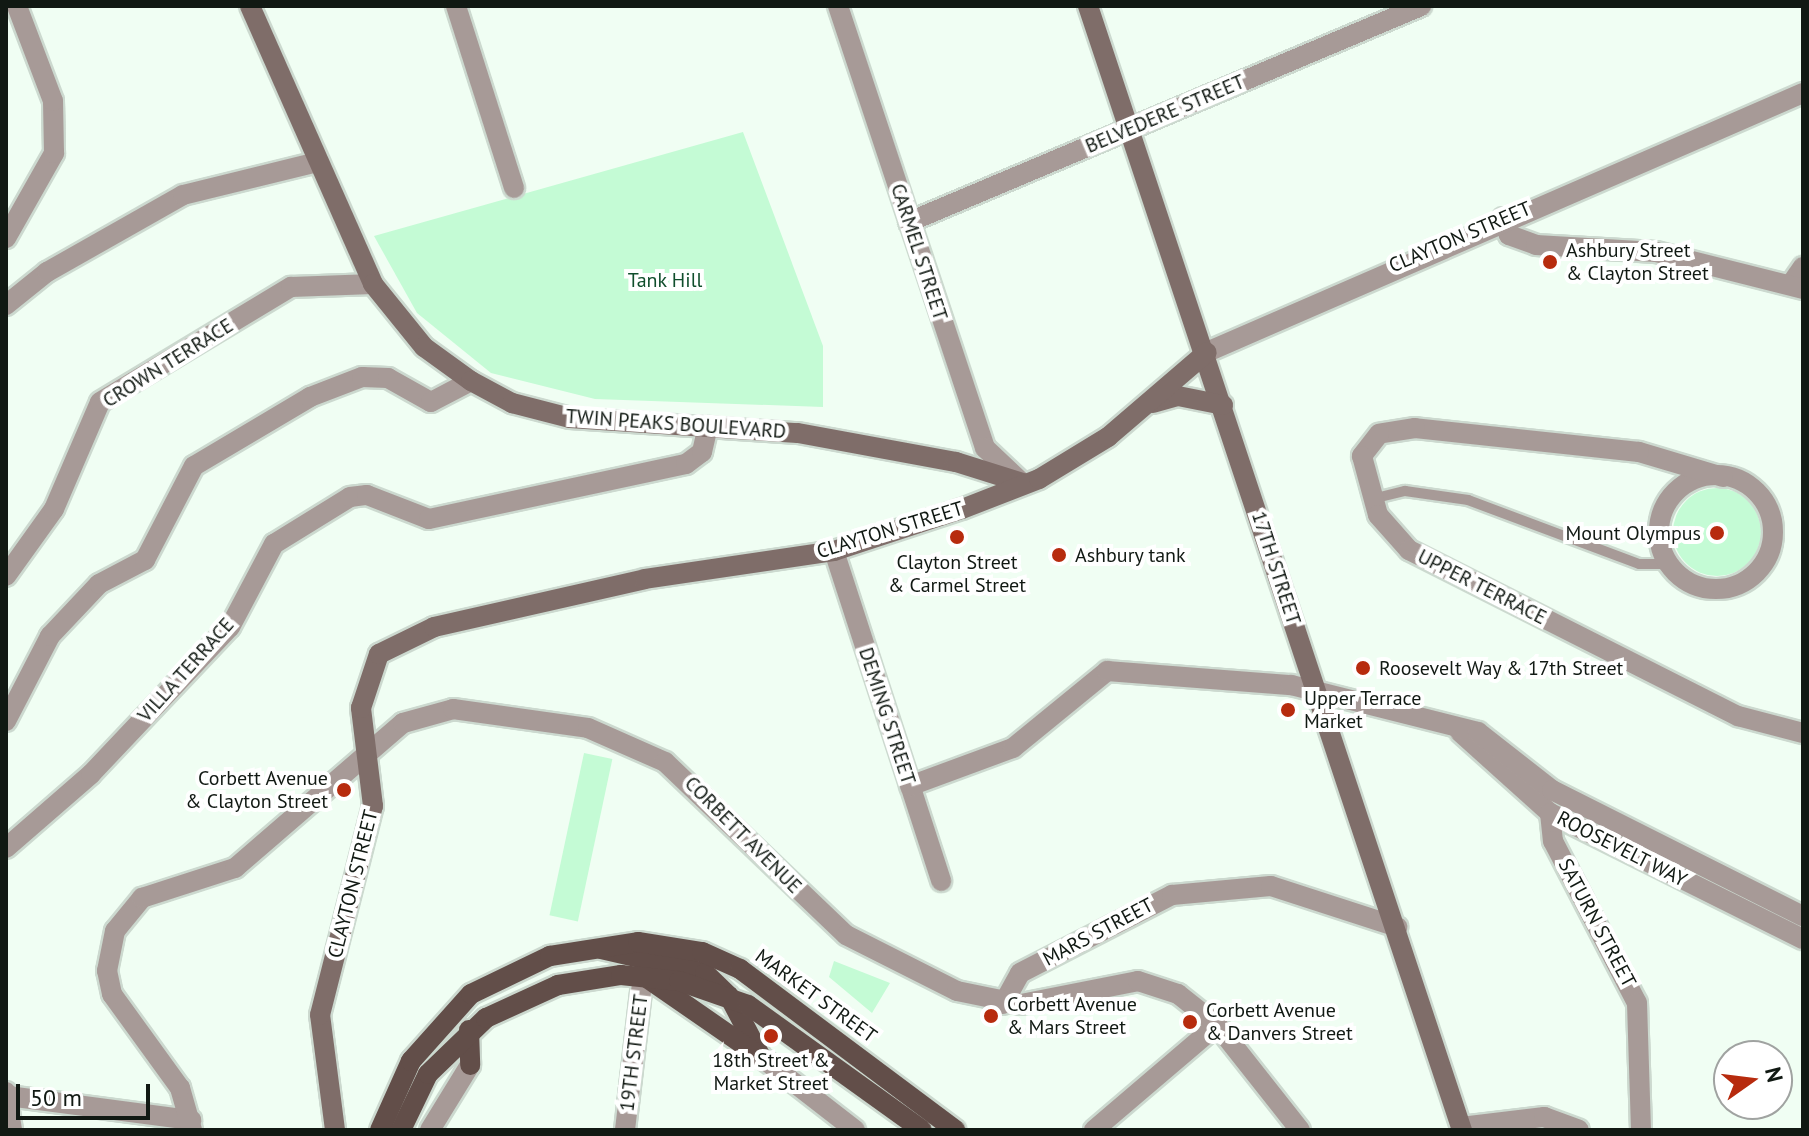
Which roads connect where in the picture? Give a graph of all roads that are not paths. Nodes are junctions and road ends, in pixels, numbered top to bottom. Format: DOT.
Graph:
graph roads {
  1 [pos="17,6"];
  2 [pos="250,6"];
  3 [pos="456,6"];
  4 [pos="838,6"];
  5 [pos="1088,6"];
  6 [pos="1421,6"];
  7 [pos="1396,11"];
  8 [pos="1803,93"];
  9 [pos="1129,129"];
  10 [pos="317,162"];
  11 [pos="514,188"];
  12 [pos="1503,218"];
  13 [pos="909,222"];
  14 [pos="6,238"];
  15 [pos="1799,280"];
  16 [pos="373,284"];
  17 [pos="6,305"];
  18 [pos="1207,352"];
  19 [pos="471,381"];
  20 [pos="1148,404"];
  21 [pos="1223,405"];
  22 [pos="708,427"];
  23 [pos="1655,456"];
  24 [pos="1723,477"];
  25 [pos="1023,483"];
  26 [pos="1372,500"];
  27 [pos="1670,500"];
  28 [pos="834,551"];
  29 [pos="1665,564"];
  30 [pos="6,576"];
  31 [pos="1316,689"];
  32 [pos="6,721"];
  33 [pos="1460,732"];
  34 [pos="1803,733"];
  35 [pos="367,749"];
  36 [pos="910,786"];
  37 [pos="1550,813"];
  38 [pos="6,848"];
  39 [pos="941,881"];
  40 [pos="1803,916"];
  41 [pos="1397,927"];
  42 [pos="1803,939"];
  43 [pos="594,945"];
  44 [pos="643,975"];
  45 [pos="729,996"];
  46 [pos="1003,1004"];
  47 [pos="1217,1025"];
  48 [pos="469,1030"];
  49 [pos="761,1057"];
  50 [pos="470,1065"];
  51 [pos="7,1094"];
  52 [pos="192,1125"];
  53 [pos="1107,1126"];
  54 [pos="1462,1128"];
  55 [pos="12,1130"];
  56 [pos="335,1130"];
  57 [pos="380,1130"];
  58 [pos="401,1130"];
  59 [pos="430,1130"];
  60 [pos="625,1130"];
  61 [pos="855,1130"];
  62 [pos="922,1130"];
  63 [pos="955,1130"];
  64 [pos="1300,1130"];
  65 [pos="1579,1130"];
  66 [pos="1641,1130"];
  1 -- 14 [label="street"];
  2 -- 10 [label="main road, TWIN PEAKS BOULEVARD"];
  3 -- 11 [label="street"];
  4 -- 13 [label="street, CARMEL STREET"];
  5 -- 9 [label="main road, 17TH STREET"];
  6 -- 7 [label="street, BELVEDERE STREET"];
  7 -- 9 [label="street, BELVEDERE STREET"];
  8 -- 12 [label="street, CLAYTON STREET"];
  9 -- 13 [label="street, BELVEDERE STREET"];
  9 -- 18 [label="main road, 17TH STREET"];
  10 -- 16 [label="main road, TWIN PEAKS BOULEVARD"];
  10 -- 17 [label="street"];
  12 -- 15 [label="street"];
  12 -- 18 [label="street, CLAYTON STREET"];
  13 -- 25 [label="street, CARMEL STREET"];
  16 -- 19 [label="main road, TWIN PEAKS BOULEVARD"];
  16 -- 30 [label="street, CROWN TERRACE"];
  18 -- 20 [label="main road, CLAYTON STREET"];
  18 -- 21 [label="main road, 17TH STREET"];
  19 -- 22 [label="main road, TWIN PEAKS BOULEVARD"];
  19 -- 32 [label="street"];
  20 -- 21 [label="main road"];
  20 -- 25 [label="main road, CLAYTON STREET"];
  21 -- 31 [label="main road, 17TH STREET"];
  22 -- 25 [label="main road, TWIN PEAKS BOULEVARD"];
  22 -- 38 [label="street, VILLA TERRACE"];
  23 -- 24 [label="street, UPPER TERRACE"];
  23 -- 26 [label="street, UPPER TERRACE"];
  23 -- 27 [label="street"];
  24 -- 27 [label="street"];
  24 -- 29 [label="street, UPPER TERRACE"];
  25 -- 28 [label="main road, CLAYTON STREET"];
  26 -- 29 [label="lane"];
  26 -- 34 [label="street, UPPER TERRACE"];
  27 -- 29 [label="street"];
  28 -- 35 [label="main road, CLAYTON STREET"];
  28 -- 36 [label="street, DEMING STREET"];
  31 -- 33 [label="street, ROOSEVELT WAY"];
  31 -- 36 [label="street, ROOSEVELT WAY"];
  31 -- 41 [label="main road, 17TH STREET"];
  33 -- 37 [label="street, ROOSEVELT WAY"];
  33 -- 40 [label="street, ROOSEVELT WAY"];
  35 -- 46 [label="street, CORBETT AVENUE"];
  35 -- 52 [label="street, CORBETT AVENUE"];
  35 -- 56 [label="main road, CLAYTON STREET"];
  36 -- 39 [label="street, DEMING STREET"];
  37 -- 42 [label="street, ROOSEVELT WAY"];
  37 -- 66 [label="street, SATURN STREET"];
  41 -- 46 [label="street, MARS STREET"];
  41 -- 54 [label="main road, 17TH STREET"];
  43 -- 45 [label="main road"];
  43 -- 57 [label="main road, MARKET STREET"];
  43 -- 63 [label="main road, MARKET STREET"];
  44 -- 45 [label="main road"];
  44 -- 48 [label="main road"];
  44 -- 49 [label="main road"];
  44 -- 60 [label="street, 19TH STREET"];
  45 -- 49 [label="main road"];
  45 -- 62 [label="main road"];
  46 -- 47 [label="street, CORBETT AVENUE"];
  47 -- 53 [label="street"];
  47 -- 64 [label="street, CORBETT AVENUE"];
  48 -- 50 [label="main road"];
  48 -- 58 [label="main road"];
  49 -- 61 [label="street"];
  50 -- 59 [label="street"];
  51 -- 52 [label="street"];
  51 -- 55 [label="street"];
  54 -- 65 [label="street"];
}
